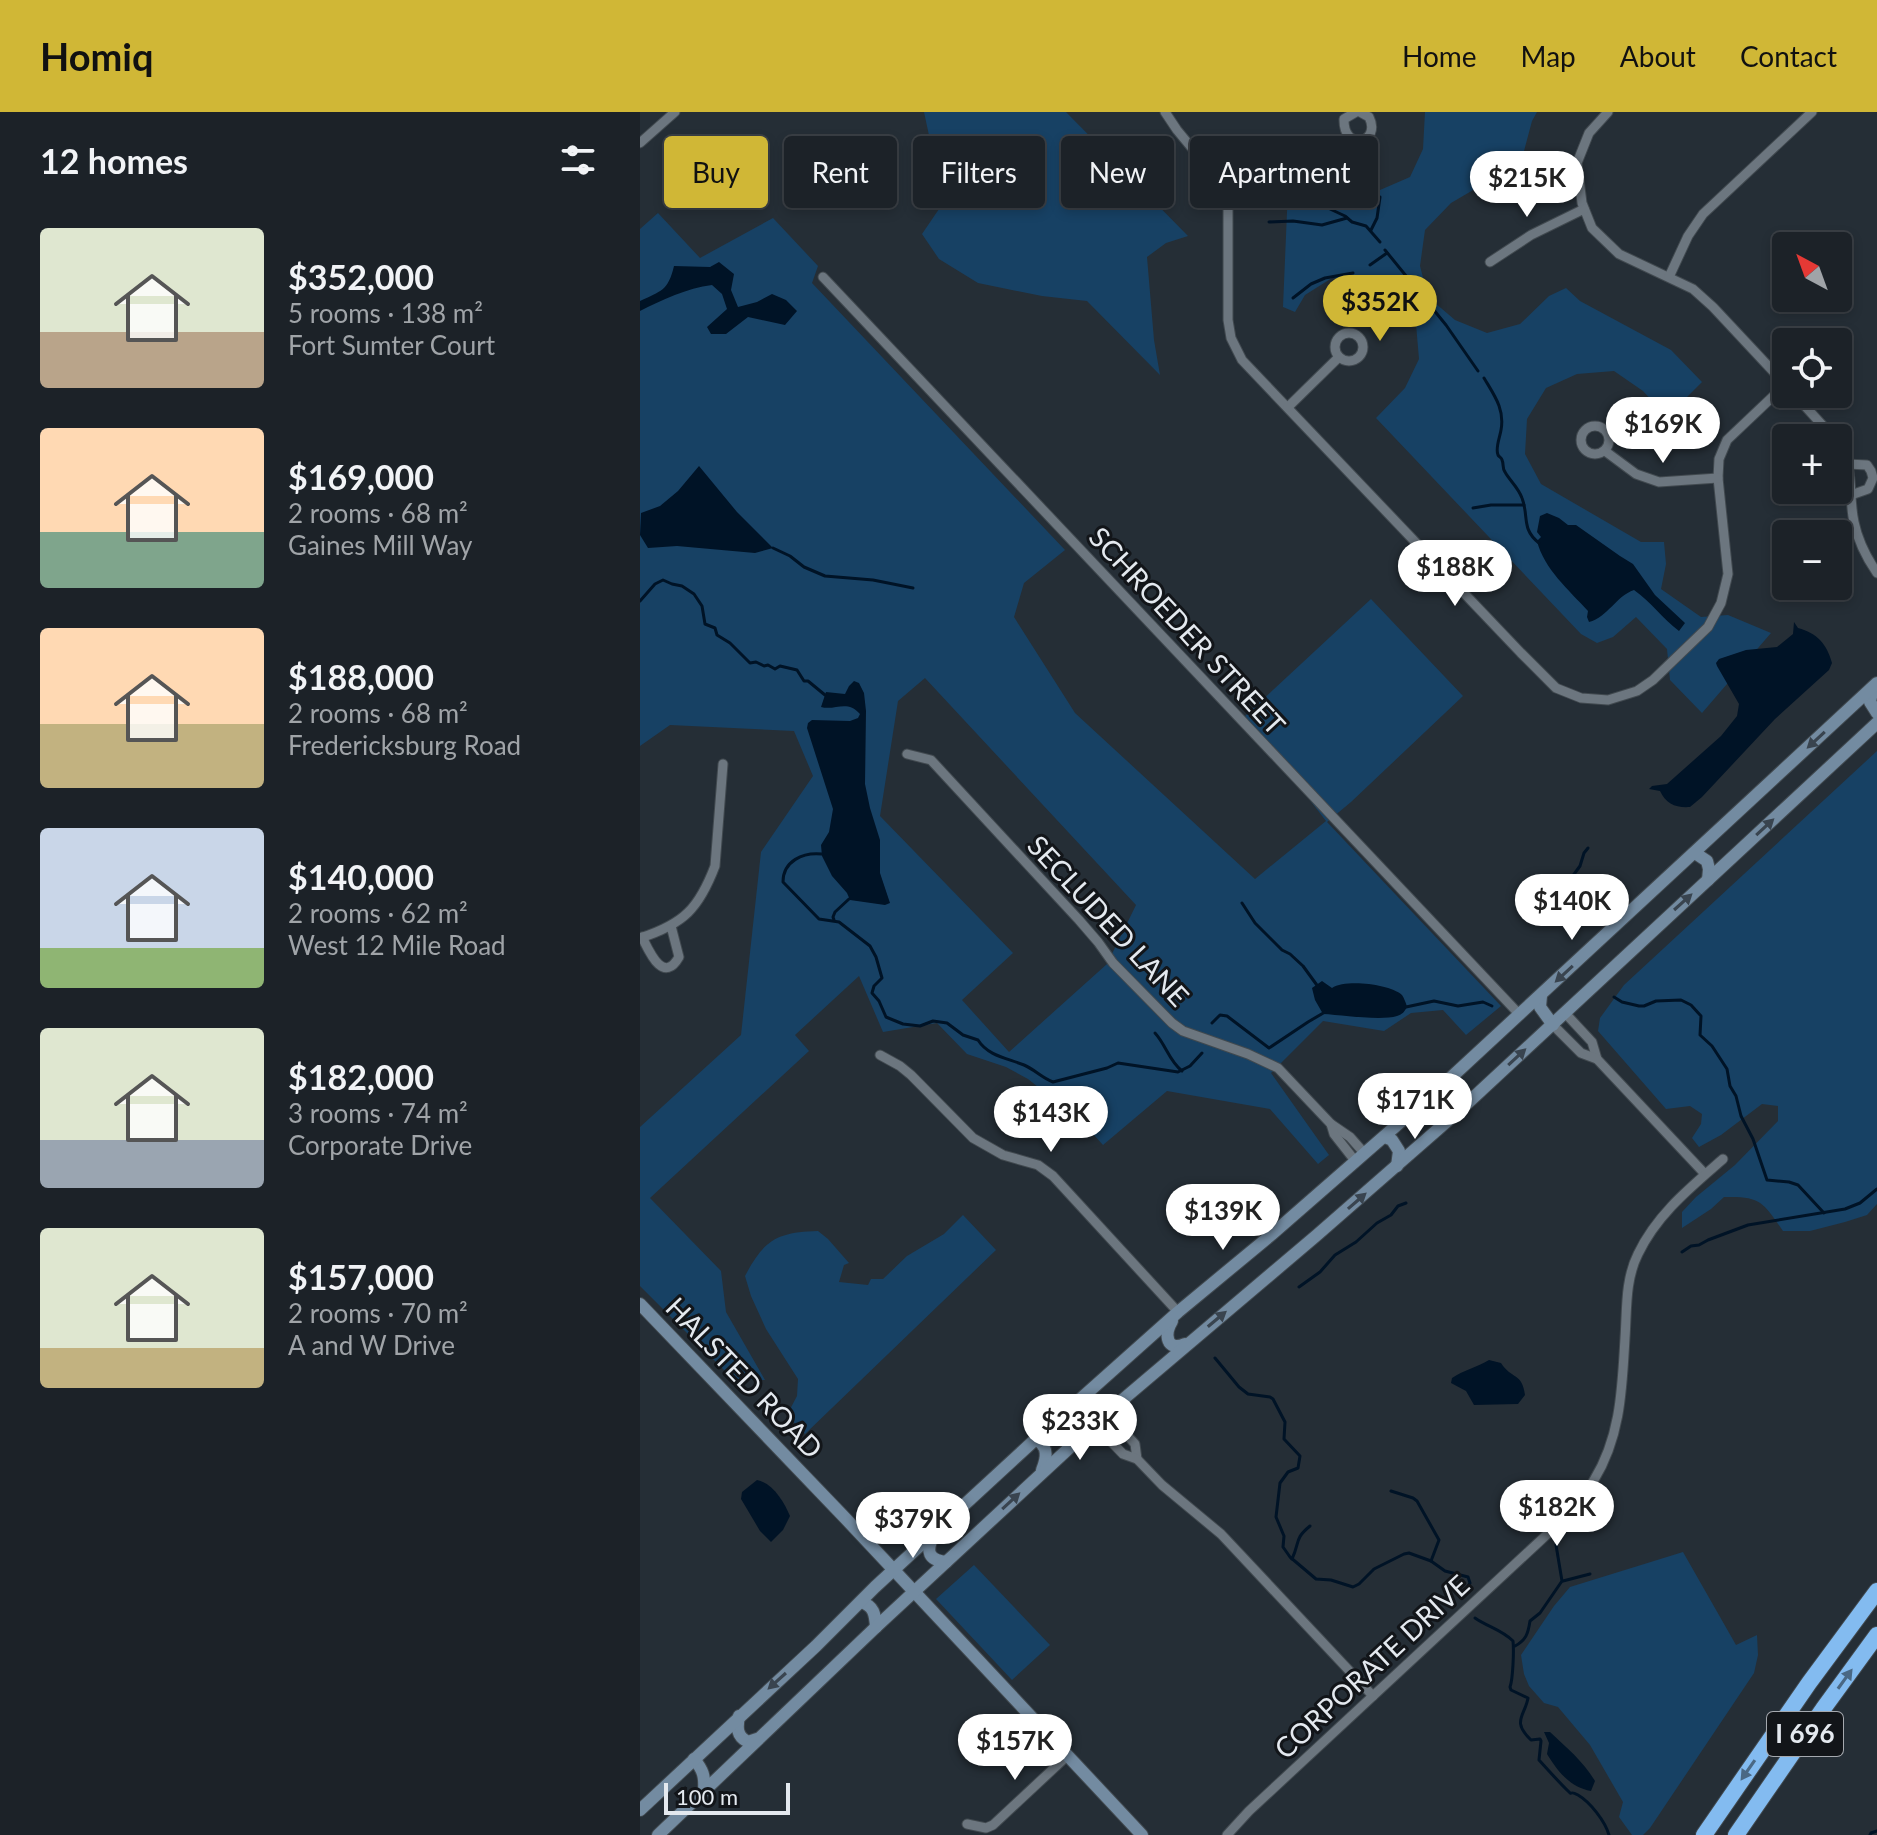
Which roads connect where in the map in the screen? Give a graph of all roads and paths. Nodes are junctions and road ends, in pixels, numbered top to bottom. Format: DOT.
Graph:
graph roads {
  1 [pos="675,112"];
  2 [pos="1165,112"];
  3 [pos="1358,112"];
  4 [pos="1608,112"];
  5 [pos="1812,112"];
  6 [pos="640,143"];
  7 [pos="1584,209"];
  8 [pos="1490,262"];
  9 [pos="823,277"];
  10 [pos="1669,277"];
  11 [pos="1339,357"];
  12 [pos="1772,370"];
  13 [pos="1772,398"];
  14 [pos="1288,407"];
  15 [pos="1807,408"];
  16 [pos="1821,424"];
  17 [pos="1605,451"];
  18 [pos="1852,464"];
  19 [pos="1718,478"];
  20 [pos="1852,495"];
  21 [pos="1852,504"];
  22 [pos="1877,573"];
  23 [pos="1875,685"];
  24 [pos="1877,713"];
  25 [pos="1877,723"];
  26 [pos="907,754"];
  27 [pos="723,764"];
  28 [pos="1695,853"];
  29 [pos="1708,880"];
  30 [pos="671,926"];
  31 [pos="641,937"];
  32 [pos="1541,996"];
  33 [pos="1565,1013"];
  34 [pos="1520,1015"];
  35 [pos="1553,1025"];
  36 [pos="880,1055"];
  37 [pos="1597,1059"];
  38 [pos="1444,1084"];
  39 [pos="1460,1110"];
  40 [pos="1385,1137"];
  41 [pos="1361,1158"];
  42 [pos="1723,1159"];
  43 [pos="1397,1166"];
  44 [pos="1705,1174"];
  45 [pos="640,1304"];
  46 [pos="1178,1312"];
  47 [pos="1190,1342"];
  48 [pos="1107,1413"];
  49 [pos="1094,1424"];
  50 [pos="1035,1439"];
  51 [pos="1137,1459"];
  52 [pos="1041,1473"];
  53 [pos="937,1530"];
  54 [pos="946,1562"];
  55 [pos="894,1570"];
  56 [pos="1877,1591"];
  57 [pos="914,1592"];
  58 [pos="861,1602"];
  59 [pos="876,1627"];
  60 [pos="1877,1635"];
  61 [pos="1373,1696"];
  62 [pos="739,1716"];
  63 [pos="760,1738"];
  64 [pos="1067,1756"];
  65 [pos="694,1759"];
  66 [pos="704,1790"];
  67 [pos="640,1810"];
  68 [pos="967,1824"];
  69 [pos="658,1835"];
  70 [pos="1142,1835"];
  71 [pos="1227,1835"];
  72 [pos="1704,1835"];
  73 [pos="1736,1835"];
  1 -- 6 [label="street"];
  2 -- 14 [label="street"];
  3 -- 3 [label="street"];
  4 -- 7 [label="street"];
  5 -- 10 [label="street"];
  7 -- 8 [label="street"];
  7 -- 10 [label="street"];
  9 -- 34 [label="street, SCHROEDER STREET"];
  10 -- 12 [label="street"];
  11 -- 14 [label="street"];
  13 -- 19 [label="street"];
  14 -- 19 [label="street"];
  15 -- 16 [label="street"];
  17 -- 19 [label="street"];
  18 -- 20 [label="street"];
  21 -- 22 [label="street"];
  23 -- 24 [label="main road"];
  23 -- 28 [label="main road, one-way"];
  29 -- 25 [label="main road, one-way"];
  26 -- 41 [label="street, SECLUDED LANE"];
  27 -- 30 [label="street"];
  28 -- 29 [label="main road"];
  28 -- 32 [label="main road, one-way"];
  33 -- 29 [label="main road, one-way"];
  30 -- 31 [label="street"];
  30 -- 31 [label="street"];
  32 -- 34 [label="main road"];
  32 -- 35 [label="main road"];
  33 -- 35 [label="main road"];
  33 -- 37 [label="street"];
  34 -- 38 [label="main road"];
  35 -- 37 [label="street"];
  39 -- 35 [label="main road, one-way"];
  36 -- 46 [label="street"];
  37 -- 44 [label="street"];
  38 -- 39 [label="main road"];
  38 -- 40 [label="main road"];
  39 -- 43 [label="main road"];
  40 -- 41 [label="main road"];
  40 -- 43 [label="main road"];
  41 -- 46 [label="main road"];
  42 -- 44 [label="street, CORPORATE DRIVE"];
  47 -- 43 [label="main road, one-way"];
  44 -- 61 [label="street, CORPORATE DRIVE"];
  45 -- 55 [label="main road, HALSTED ROAD"];
  46 -- 47 [label="main road"];
  46 -- 50 [label="main road"];
  47 -- 48 [label="main road"];
  48 -- 49 [label="main road"];
  48 -- 51 [label="street"];
  49 -- 51 [label="street"];
  49 -- 52 [label="main road"];
  50 -- 52 [label="main road"];
  50 -- 53 [label="main road"];
  51 -- 61 [label="street"];
  54 -- 52 [label="main road, one-way"];
  53 -- 54 [label="main road"];
  53 -- 55 [label="main road"];
  54 -- 57 [label="main road"];
  55 -- 57 [label="main road, HALSTED ROAD"];
  55 -- 58 [label="main road"];
  56 -- 72 [label="highway, I 696, one-way"];
  57 -- 59 [label="main road"];
  57 -- 64 [label="main road, HALSTED ROAD"];
  58 -- 59 [label="main road"];
  58 -- 62 [label="main road, one-way"];
  59 -- 63 [label="main road"];
  73 -- 60 [label="highway, I 696, one-way"];
  61 -- 71 [label="street, CORPORATE DRIVE"];
  62 -- 63 [label="main road"];
  62 -- 65 [label="main road"];
  63 -- 66 [label="main road"];
  64 -- 68 [label="street"];
  64 -- 70 [label="main road, HALSTED ROAD"];
  65 -- 66 [label="main road"];
  65 -- 67 [label="main road"];
  66 -- 69 [label="main road"];
}
